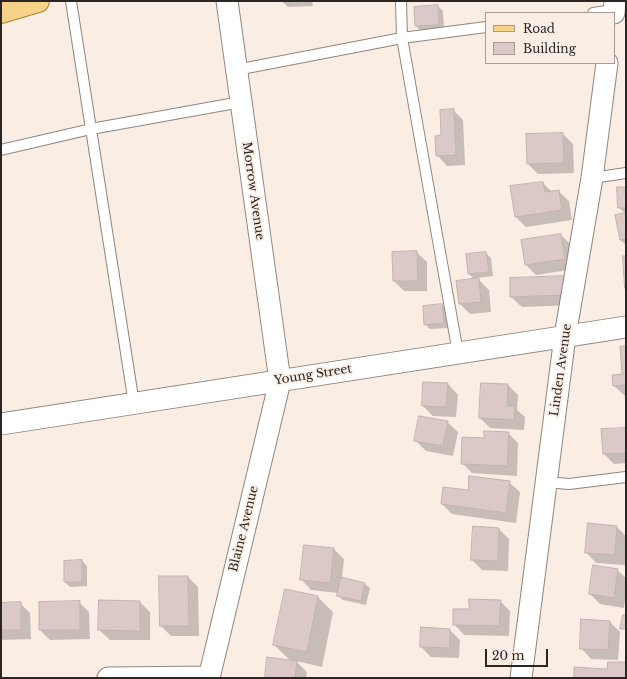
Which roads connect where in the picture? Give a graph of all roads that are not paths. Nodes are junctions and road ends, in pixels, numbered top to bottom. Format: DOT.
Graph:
graph roads {
  1 [pos="38,1"];
  2 [pos="71,1"];
  3 [pos="227,1"];
  4 [pos="401,1"];
  5 [pos="614,8"];
  6 [pos="1,12"];
  7 [pos="597,12"];
  8 [pos="485,27"];
  9 [pos="402,38"];
  10 [pos="607,64"];
  11 [pos="236,70"];
  12 [pos="241,102"];
  13 [pos="91,129"];
  14 [pos="1,150"];
  15 [pos="626,173"];
  16 [pos="592,178"];
  17 [pos="626,327"];
  18 [pos="565,336"];
  19 [pos="458,353"];
  20 [pos="280,381"];
  21 [pos="134,404"];
  22 [pos="1,424"];
  23 [pos="626,477"];
  24 [pos="546,482"];
  25 [pos="209,677"];
  26 [pos="108,678"];
  27 [pos="521,678"];
  1 -- 6 [label="main road"];
  2 -- 13 [label="lane"];
  3 -- 11 [label="street, Morrow Avenue"];
  4 -- 9 [label="lane"];
  5 -- 7 [label="lane"];
  8 -- 9 [label="lane"];
  9 -- 11 [label="lane"];
  9 -- 19 [label="lane"];
  10 -- 16 [label="street, Linden Avenue"];
  11 -- 12 [label="street, Morrow Avenue"];
  12 -- 13 [label="lane"];
  12 -- 20 [label="street, Morrow Avenue"];
  13 -- 14 [label="lane"];
  13 -- 21 [label="lane"];
  15 -- 16 [label="lane"];
  16 -- 18 [label="street, Linden Avenue"];
  17 -- 18 [label="street, Young Street"];
  18 -- 19 [label="street, Young Street"];
  18 -- 24 [label="street, Linden Avenue"];
  19 -- 20 [label="street, Young Street"];
  20 -- 21 [label="street, Young Street"];
  20 -- 25 [label="street, Blaine Avenue"];
  21 -- 22 [label="street, Young Street"];
  23 -- 24 [label="lane"];
  24 -- 27 [label="street, Linden Avenue"];
  25 -- 26 [label="street"];
}
